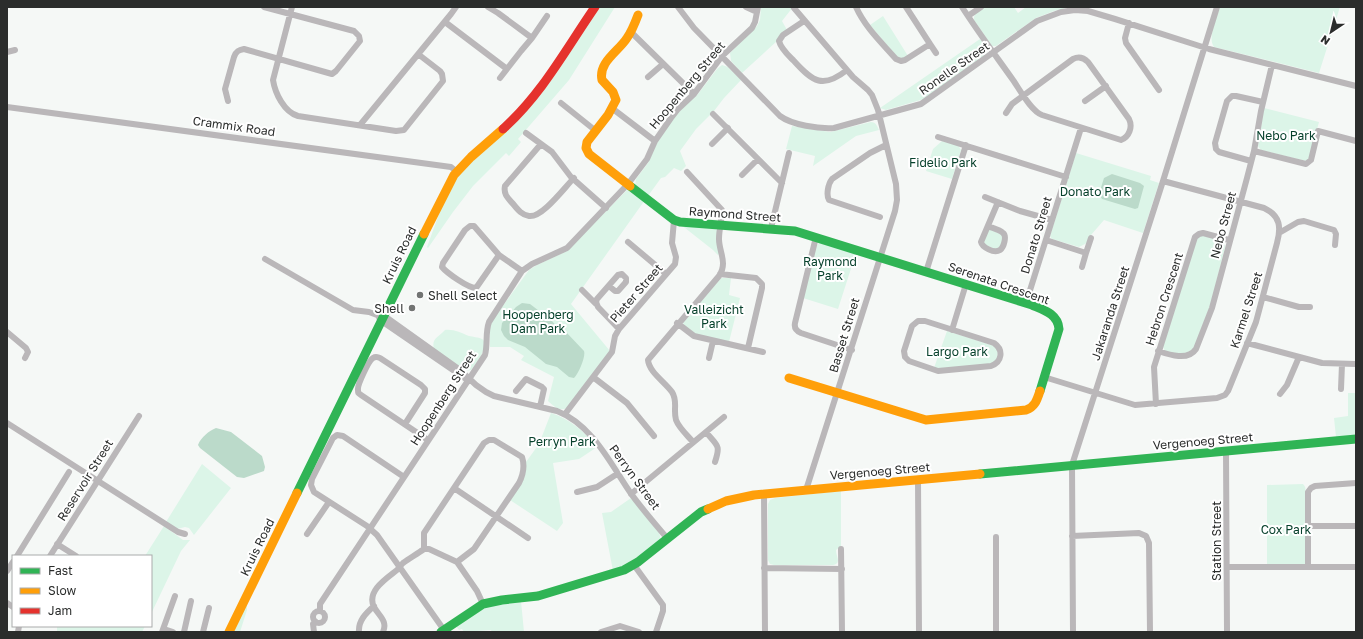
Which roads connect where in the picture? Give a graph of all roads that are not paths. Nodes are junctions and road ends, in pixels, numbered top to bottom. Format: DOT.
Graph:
graph roads {
  1 [pos="264,7"];
  2 [pos="456,7"];
  3 [pos="488,7"];
  4 [pos="595,7"];
  5 [pos="678,7"];
  6 [pos="746,7"];
  7 [pos="856,7"];
  8 [pos="906,7"];
  9 [pos="962,7"];
  10 [pos="981,7"];
  11 [pos="1217,7"];
  12 [pos="794,8"];
  13 [pos="291,10"];
  14 [pos="757,10"];
  15 [pos="638,15"];
  16 [pos="547,16"];
  17 [pos="968,16"];
  18 [pos="445,22"];
  19 [pos="804,22"];
  20 [pos="1129,23"];
  21 [pos="631,32"];
  22 [pos="532,38"];
  23 [pos="930,44"];
  24 [pos="1204,47"];
  25 [pos="15,50"];
  26 [pos="7,52"];
  27 [pos="936,53"];
  28 [pos="994,53"];
  29 [pos="418,54"];
  30 [pos="722,56"];
  31 [pos="278,58"];
  32 [pos="663,64"];
  33 [pos="1272,65"];
  34 [pos="507,69"];
  35 [pos="847,70"];
  36 [pos="648,77"];
  37 [pos="500,78"];
  38 [pos="1106,86"];
  39 [pos="1356,86"];
  40 [pos="1159,90"];
  41 [pos="694,94"];
  42 [pos="1024,95"];
  43 [pos="228,101"];
  44 [pos="1085,101"];
  45 [pos="1263,102"];
  46 [pos="561,104"];
  47 [pos="7,107"];
  48 [pos="613,109"];
  49 [pos="1006,113"];
  50 [pos="713,114"];
  51 [pos="879,116"];
  52 [pos="360,125"];
  53 [pos="728,128"];
  54 [pos="1081,128"];
  55 [pos="596,131"];
  56 [pos="526,133"];
  57 [pos="938,136"];
  58 [pos="655,141"];
  59 [pos="1356,141"];
  60 [pos="542,144"];
  61 [pos="712,144"];
  62 [pos="886,145"];
  63 [pos="966,145"];
  64 [pos="1254,151"];
  65 [pos="789,153"];
  66 [pos="758,159"];
  67 [pos="1251,161"];
  68 [pos="456,171"];
  69 [pos="687,172"];
  70 [pos="742,175"];
  71 [pos="1066,177"];
  72 [pos="574,178"];
  73 [pos="1163,181"];
  74 [pos="782,183"];
  75 [pos="628,184"];
  76 [pos="984,198"];
  77 [pos="998,202"];
  78 [pos="1240,202"];
  79 [pos="606,208"];
  80 [pos="880,217"];
  81 [pos="674,220"];
  82 [pos="1052,220"];
  83 [pos="721,226"];
  84 [pos="988,226"];
  85 [pos="771,228"];
  86 [pos="1279,233"];
  87 [pos="816,237"];
  88 [pos="1091,238"];
  89 [pos="1046,240"];
  90 [pos="1229,240"];
  91 [pos="628,242"];
  92 [pos="1335,245"];
  93 [pos="1086,253"];
  94 [pos="499,255"];
  95 [pos="880,257"];
  96 [pos="265,259"];
  97 [pos="1082,267"];
  98 [pos="522,271"];
  99 [pos="926,272"];
  100 [pos="666,274"];
  101 [pos="720,274"];
  102 [pos="966,284"];
  103 [pos="609,286"];
  104 [pos="582,290"];
  105 [pos="1263,297"];
  106 [pos="1026,303"];
  107 [pos="596,304"];
  108 [pos="1310,307"];
  109 [pos="380,317"];
  110 [pos="677,323"];
  111 [pos="619,329"];
  112 [pos="952,330"];
  113 [pos="7,332"];
  114 [pos="713,341"];
  115 [pos="1247,343"];
  116 [pos="748,348"];
  117 [pos="852,350"];
  118 [pos="1158,351"];
  119 [pos="763,352"];
  120 [pos="1299,357"];
  121 [pos="26,358"];
  122 [pos="709,358"];
  123 [pos="1342,364"];
  124 [pos="1356,364"];
  125 [pos="593,377"];
  126 [pos="1044,377"];
  127 [pos="789,378"];
  128 [pos="468,379"];
  129 [pos="1341,388"];
  130 [pos="516,390"];
  131 [pos="838,393"];
  132 [pos="1096,394"];
  133 [pos="1280,394"];
  134 [pos="1156,404"];
  135 [pos="540,407"];
  136 [pos="565,414"];
  137 [pos="139,416"];
  138 [pos="724,417"];
  139 [pos="7,423"];
  140 [pos="405,424"];
  141 [pos="706,432"];
  142 [pos="654,436"];
  143 [pos="1356,438"];
  144 [pos="428,440"];
  145 [pos="693,442"];
  146 [pos="1226,451"];
  147 [pos="715,462"];
  148 [pos="1072,465"];
  149 [pos="69,472"];
  150 [pos="617,474"];
  151 [pos="404,477"];
  152 [pos="918,480"];
  153 [pos="98,481"];
  154 [pos="1356,483"];
  155 [pos="454,488"];
  156 [pos="806,490"];
  157 [pos="577,492"];
  158 [pos="631,494"];
  159 [pos="764,494"];
  160 [pos="329,502"];
  161 [pos="496,516"];
  162 [pos="1307,526"];
  163 [pos="1356,526"];
  164 [pos="369,528"];
  165 [pos="186,534"];
  166 [pos="308,534"];
  167 [pos="1072,536"];
  168 [pos="996,537"];
  169 [pos="528,538"];
  170 [pos="668,538"];
  171 [pos="58,544"];
  172 [pos="424,549"];
  173 [pos="841,550"];
  174 [pos="18,555"];
  175 [pos="51,555"];
  176 [pos="74,555"];
  177 [pos="457,562"];
  178 [pos="634,565"];
  179 [pos="400,567"];
  180 [pos="1227,567"];
  181 [pos="1308,567"];
  182 [pos="1356,567"];
  183 [pos="764,568"];
  184 [pos="842,569"];
  185 [pos="175,596"];
  186 [pos="191,602"];
  187 [pos="483,604"];
  188 [pos="374,606"];
  189 [pos="209,608"];
  190 [pos="320,610"];
  191 [pos="315,621"];
  192 [pos="163,630"];
  193 [pos="442,631"];
  194 [pos="173,632"];
  195 [pos="184,632"];
  196 [pos="203,632"];
  197 [pos="229,632"];
  198 [pos="314,632"];
  199 [pos="359,632"];
  200 [pos="383,632"];
  201 [pos="601,632"];
  202 [pos="639,632"];
  203 [pos="656,632"];
  204 [pos="765,632"];
  205 [pos="842,632"];
  206 [pos="919,632"];
  207 [pos="996,632"];
  208 [pos="1072,632"];
  209 [pos="1150,632"];
  210 [pos="1227,632"];
  1 -- 13 [label="street"];
  2 -- 18 [label="street"];
  3 -- 22 [label="street"];
  4 -- 68 [label="street, Kruis Road"];
  5 -- 30 [label="street, Ronelle Street"];
  6 -- 14 [label="street"];
  7 -- 23 [label="street"];
  8 -- 23 [label="street"];
  9 -- 17 [label="street"];
  10 -- 17 [label="street"];
  11 -- 24 [label="street, Jakaranda Street"];
  12 -- 19 [label="street, Basset Street"];
  13 -- 31 [label="street"];
  13 -- 31 [label="street"];
  14 -- 30 [label="street, Hoopenberg Street"];
  15 -- 21 [label="street"];
  16 -- 22 [label="street"];
  17 -- 28 [label="street"];
  18 -- 29 [label="street"];
  18 -- 34 [label="street"];
  19 -- 35 [label="street, Basset Street"];
  19 -- 35 [label="street"];
  20 -- 24 [label="street, Ronelle Street"];
  20 -- 28 [label="street, Ronelle Street"];
  20 -- 40 [label="street"];
  21 -- 32 [label="street"];
  21 -- 48 [label="street"];
  22 -- 34 [label="street"];
  23 -- 27 [label="street"];
  24 -- 33 [label="street, Ronelle Street"];
  24 -- 73 [label="street, Jakaranda Street"];
  25 -- 26 [label="street"];
  28 -- 42 [label="street"];
  28 -- 51 [label="street, Ronelle Street"];
  29 -- 52 [label="street"];
  29 -- 52 [label="street"];
  30 -- 41 [label="street, Hoopenberg Street"];
  30 -- 51 [label="street, Ronelle Street"];
  31 -- 43 [label="street"];
  31 -- 52 [label="street"];
  32 -- 36 [label="street"];
  32 -- 41 [label="street"];
  33 -- 39 [label="street, Ronelle Street"];
  33 -- 45 [label="street, Nebo Street"];
  34 -- 37 [label="street"];
  35 -- 51 [label="street, Basset Street"];
  38 -- 42 [label="street"];
  38 -- 44 [label="street"];
  38 -- 54 [label="street"];
  41 -- 58 [label="street, Hoopenberg Street"];
  42 -- 49 [label="street"];
  42 -- 54 [label="street"];
  45 -- 64 [label="street, Nebo Street"];
  45 -- 67 [label="street"];
  46 -- 55 [label="street"];
  47 -- 68 [label="street, Crammix Road"];
  48 -- 55 [label="street"];
  48 -- 58 [label="street"];
  50 -- 53 [label="street"];
  51 -- 62 [label="street, Basset Street"];
  53 -- 61 [label="street"];
  53 -- 66 [label="street"];
  54 -- 71 [label="street, Donato Street"];
  55 -- 75 [label="street, Raymond Street"];
  56 -- 60 [label="street"];
  57 -- 63 [label="street"];
  58 -- 75 [label="street, Hoopenberg Street"];
  59 -- 64 [label="street"];
  60 -- 72 [label="street"];
  60 -- 72 [label="street"];
  62 -- 80 [label="street"];
  62 -- 95 [label="street, Basset Street"];
  63 -- 71 [label="street"];
  63 -- 99 [label="street"];
  64 -- 67 [label="street, Nebo Street"];
  65 -- 74 [label="street"];
  66 -- 70 [label="street"];
  66 -- 74 [label="street"];
  67 -- 78 [label="street, Nebo Street"];
  68 -- 109 [label="street, Kruis Road"];
  69 -- 83 [label="street"];
  71 -- 82 [label="street, Donato Street"];
  72 -- 79 [label="street"];
  73 -- 78 [label="street"];
  73 -- 132 [label="street, Jakaranda Street"];
  74 -- 85 [label="street"];
  75 -- 79 [label="street, Hoopenberg Street"];
  75 -- 81 [label="street, Raymond Street"];
  76 -- 77 [label="street"];
  77 -- 82 [label="street"];
  77 -- 84 [label="street"];
  78 -- 86 [label="street"];
  78 -- 90 [label="street, Nebo Street"];
  79 -- 98 [label="street, Hoopenberg Street"];
  81 -- 83 [label="street, Raymond Street"];
  81 -- 100 [label="street, Pieter Street"];
  82 -- 89 [label="street, Donato Street"];
  83 -- 85 [label="street, Raymond Street"];
  83 -- 101 [label="street"];
  84 -- 84 [label="street"];
  85 -- 87 [label="street, Raymond Street"];
  86 -- 92 [label="street"];
  86 -- 105 [label="street, Karmel Street"];
  87 -- 95 [label="street, Raymond Street"];
  87 -- 117 [label="street"];
  88 -- 93 [label="street"];
  89 -- 93 [label="street"];
  89 -- 106 [label="street, Donato Street"];
  90 -- 118 [label="street, Nebo Street"];
  90 -- 118 [label="street, Hebron Crescent"];
  91 -- 100 [label="street"];
  93 -- 97 [label="street"];
  94 -- 94 [label="street"];
  94 -- 98 [label="street"];
  95 -- 99 [label="street, Serenata Crescent"];
  95 -- 117 [label="street, Basset Street"];
  96 -- 109 [label="street"];
  98 -- 128 [label="street, Hoopenberg Street"];
  99 -- 102 [label="street, Serenata Crescent"];
  100 -- 111 [label="street, Pieter Street"];
  101 -- 110 [label="street"];
  101 -- 116 [label="street"];
  102 -- 106 [label="street, Serenata Crescent"];
  102 -- 112 [label="street"];
  103 -- 107 [label="street"];
  104 -- 107 [label="street"];
  105 -- 108 [label="street"];
  105 -- 115 [label="street, Karmel Street"];
  106 -- 126 [label="street, Serenata Crescent"];
  107 -- 111 [label="street"];
  109 -- 128 [label="street, Perryn Street"];
  109 -- 197 [label="street, Kruis Road"];
  110 -- 114 [label="street"];
  110 -- 145 [label="street"];
  111 -- 125 [label="street, Pieter Street"];
  112 -- 112 [label="street"];
  113 -- 121 [label="street"];
  114 -- 116 [label="street"];
  114 -- 122 [label="street"];
  115 -- 120 [label="street"];
  115 -- 134 [label="street, Karmel Street"];
  116 -- 119 [label="street"];
  117 -- 131 [label="street, Basset Street"];
  118 -- 134 [label="street, Hebron Crescent"];
  120 -- 123 [label="street"];
  120 -- 133 [label="street"];
  123 -- 124 [label="street"];
  123 -- 129 [label="street"];
  125 -- 136 [label="street, Pieter Street"];
  125 -- 142 [label="street"];
  126 -- 131 [label="street, Serenata Crescent"];
  126 -- 132 [label="street, Karmel Street"];
  127 -- 131 [label="street, Serenata Crescent"];
  128 -- 135 [label="street, Perryn Street"];
  128 -- 144 [label="street, Hoopenberg Street"];
  130 -- 135 [label="street"];
  131 -- 156 [label="street, Basset Street"];
  132 -- 134 [label="street, Karmel Street"];
  132 -- 148 [label="street, Jakaranda Street"];
  135 -- 136 [label="street, Perryn Street"];
  136 -- 150 [label="street, Perryn Street"];
  137 -- 153 [label="street, Reservoir Street"];
  138 -- 141 [label="street"];
  139 -- 153 [label="street"];
  140 -- 140 [label="street"];
  140 -- 144 [label="street"];
  141 -- 145 [label="street"];
  141 -- 147 [label="street"];
  143 -- 146 [label="street, Vergenoeg Street"];
  144 -- 151 [label="street, Hoopenberg Street"];
  145 -- 158 [label="street"];
  146 -- 148 [label="street, Vergenoeg Street"];
  146 -- 180 [label="street, Station Street"];
  148 -- 152 [label="street, Vergenoeg Street"];
  148 -- 167 [label="street, Jakaranda Street"];
  149 -- 174 [label="street"];
  150 -- 157 [label="street"];
  150 -- 158 [label="street, Perryn Street"];
  151 -- 160 [label="street"];
  151 -- 164 [label="street, Hoopenberg Street"];
  152 -- 156 [label="street, Vergenoeg Street"];
  152 -- 206 [label="street"];
  153 -- 165 [label="street"];
  153 -- 171 [label="street, Reservoir Street"];
  154 -- 162 [label="street"];
  155 -- 161 [label="street"];
  155 -- 161 [label="street"];
  155 -- 172 [label="street"];
  156 -- 159 [label="street, Vergenoeg Street"];
  158 -- 170 [label="street, Perryn Street"];
  159 -- 170 [label="street, Vergenoeg Street"];
  159 -- 183 [label="street"];
  160 -- 164 [label="street"];
  160 -- 166 [label="street"];
  161 -- 169 [label="street"];
  161 -- 177 [label="street"];
  162 -- 163 [label="street"];
  162 -- 181 [label="street"];
  164 -- 179 [label="street"];
  164 -- 190 [label="street, Hoopenberg Street"];
  167 -- 208 [label="street, Jakaranda Street"];
  167 -- 209 [label="street"];
  168 -- 207 [label="street"];
  170 -- 178 [label="street, Vergenoeg Street"];
  171 -- 175 [label="street, Reservoir Street"];
  171 -- 176 [label="street"];
  172 -- 177 [label="street"];
  172 -- 179 [label="street"];
  173 -- 184 [label="street"];
  177 -- 187 [label="street"];
  178 -- 187 [label="street, Vergenoeg Street"];
  178 -- 203 [label="street"];
  179 -- 188 [label="street"];
  179 -- 193 [label="street"];
  180 -- 181 [label="street"];
  180 -- 210 [label="street, Station Street"];
  181 -- 182 [label="street"];
  183 -- 184 [label="street"];
  183 -- 204 [label="street"];
  184 -- 205 [label="street"];
  185 -- 192 [label="street"];
  186 -- 195 [label="street"];
  187 -- 193 [label="street, Vergenoeg Street"];
  188 -- 199 [label="street"];
  188 -- 200 [label="street"];
  189 -- 196 [label="street"];
  190 -- 191 [label="street"];
  190 -- 191 [label="street"];
  191 -- 198 [label="street"];
  192 -- 194 [label="street"];
  201 -- 202 [label="street"];
}
